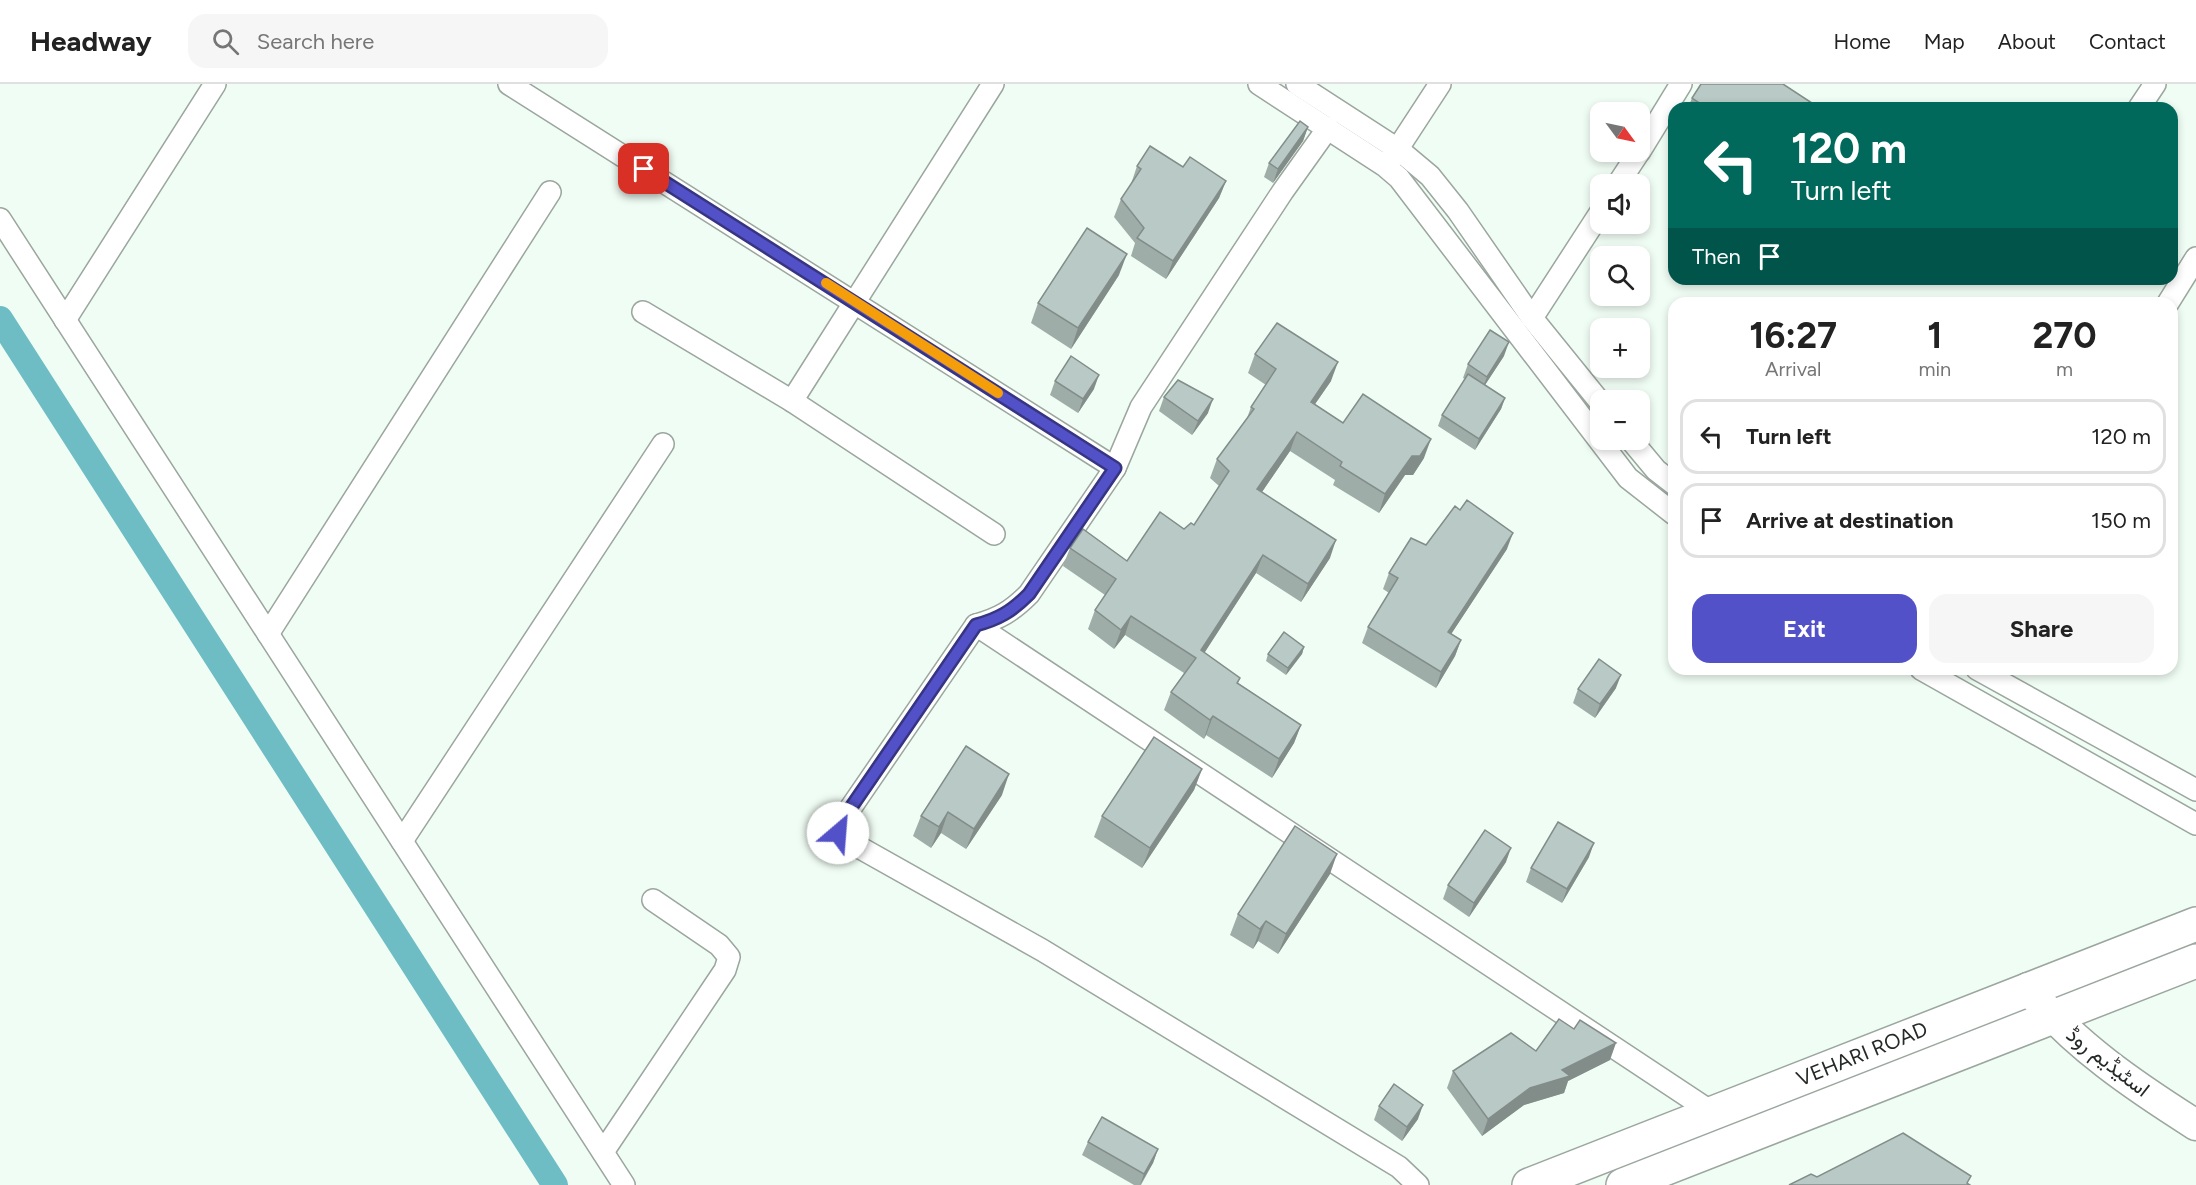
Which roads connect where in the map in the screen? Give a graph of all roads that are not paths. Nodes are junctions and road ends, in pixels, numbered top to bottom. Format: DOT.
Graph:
graph roads {
  1 [pos="215,84"];
  2 [pos="509,84"];
  3 [pos="993,84"];
  4 [pos="1258,84"];
  5 [pos="1297,84"];
  6 [pos="1440,84"];
  7 [pos="1681,84"];
  8 [pos="2155,84"];
  9 [pos="1670,102"];
  10 [pos="2143,102"];
  11 [pos="1668,105"];
  12 [pos="1328,128"];
  13 [pos="1650,133"];
  14 [pos="1392,158"];
  15 [pos="550,192"];
  16 [pos="0,219"];
  17 [pos="1590,228"];
  18 [pos="2188,269"];
  19 [pos="2172,297"];
  20 [pos="857,302"];
  21 [pos="643,312"];
  22 [pos="1532,318"];
  23 [pos="65,320"];
  24 [pos="1590,390"];
  25 [pos="792,401"];
  26 [pos="663,444"];
  27 [pos="1639,450"];
  28 [pos="1115,468"];
  29 [pos="1668,479"];
  30 [pos="1668,509"];
  31 [pos="994,534"];
  32 [pos="976,625"];
  33 [pos="268,634"];
  34 [pos="1932,675"];
  35 [pos="1988,675"];
  36 [pos="2196,790"];
  37 [pos="2196,824"];
  38 [pos="402,841"];
  39 [pos="653,900"];
  40 [pos="2196,924"];
  41 [pos="2196,961"];
  42 [pos="2028,988"];
  43 [pos="2051,1017"];
  44 [pos="1713,1113"];
  45 [pos="2196,1125"];
  46 [pos="603,1152"];
  47 [pos="624,1185"];
  48 [pos="1418,1185"];
  49 [pos="1528,1185"];
  50 [pos="1623,1185"];
  1 -- 23 [label="street"];
  2 -- 20 [label="street"];
  3 -- 20 [label="street"];
  4 -- 12 [label="street"];
  5 -- 14 [label="street"];
  6 -- 14 [label="street"];
  7 -- 9 [label="street"];
  8 -- 10 [label="street"];
  11 -- 13 [label="street"];
  12 -- 14 [label="street"];
  12 -- 28 [label="street"];
  14 -- 22 [label="street"];
  14 -- 30 [label="street"];
  15 -- 33 [label="street"];
  16 -- 23 [label="street"];
  17 -- 22 [label="street"];
  18 -- 19 [label="street"];
  20 -- 25 [label="street"];
  20 -- 28 [label="street"];
  21 -- 25 [label="street"];
  22 -- 24 [label="street"];
  23 -- 33 [label="street"];
  25 -- 31 [label="street"];
  26 -- 38 [label="street"];
  27 -- 29 [label="street"];
  28 -- 32 [label="street"];
  32 -- 44 [label="street"];
  32 -- 48 [label="street"];
  33 -- 38 [label="street"];
  34 -- 37 [label="street"];
  35 -- 36 [label="street"];
  38 -- 46 [label="street"];
  39 -- 46 [label="street"];
  40 -- 42 [label="main road, VEHARI ROAD"];
  41 -- 43 [label="main road, VEHARI ROAD"];
  42 -- 43 [label="main road, اسٹیڈیم روڈ"];
  42 -- 44 [label="main road, VEHARI ROAD"];
  43 -- 45 [label="main road, اسٹیڈیم روڈ"];
  43 -- 50 [label="main road, VEHARI ROAD"];
  44 -- 49 [label="main road, VEHARI ROAD"];
  46 -- 47 [label="street"];
}
